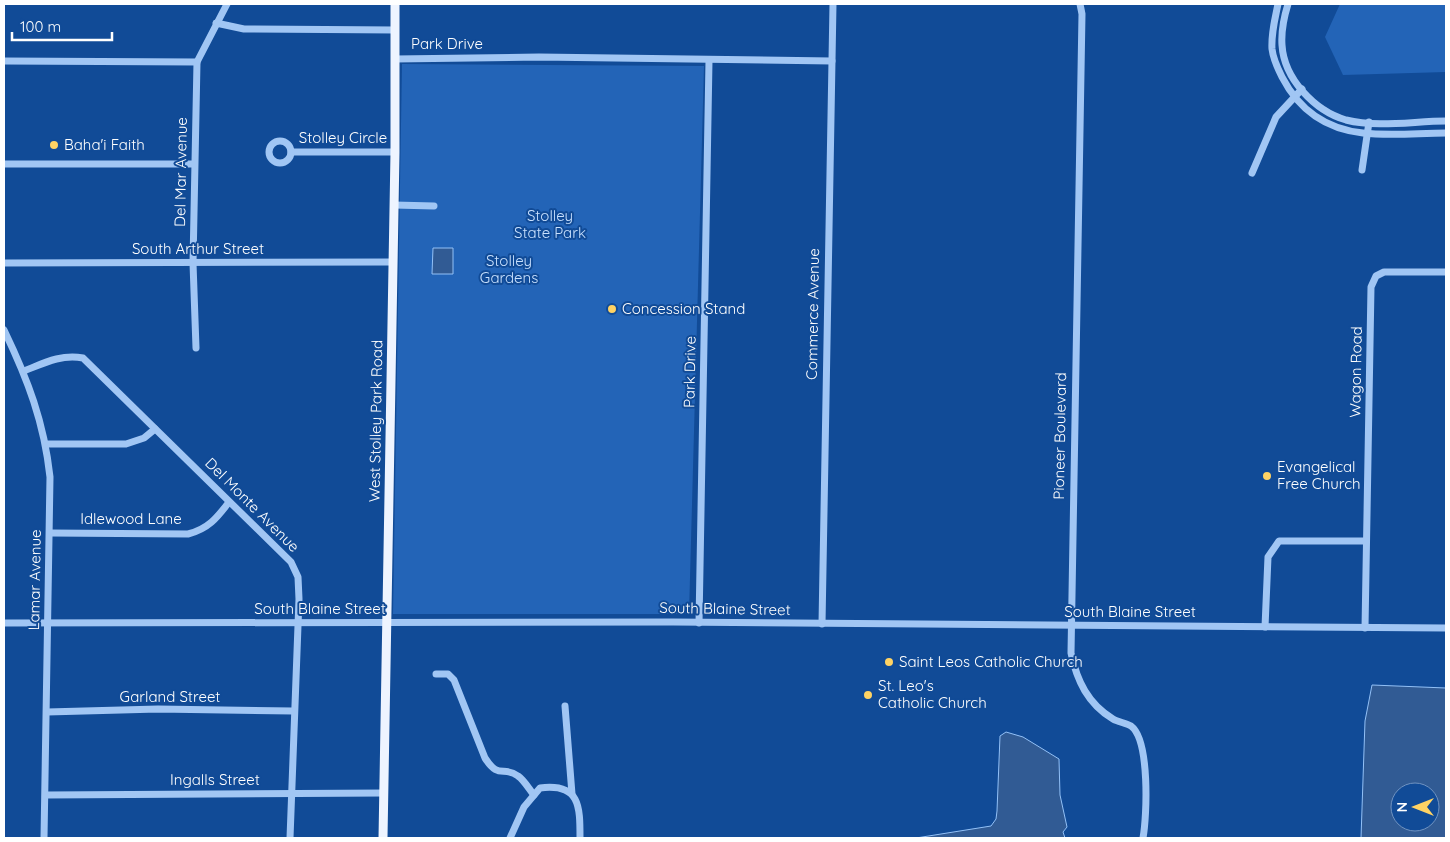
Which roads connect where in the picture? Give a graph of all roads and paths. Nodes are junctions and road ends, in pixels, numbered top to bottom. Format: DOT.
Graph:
graph roads {
  1 [pos="227,4"];
  2 [pos="395,4"];
  3 [pos="833,4"];
  4 [pos="1080,4"];
  5 [pos="1278,4"];
  6 [pos="1288,4"];
  7 [pos="216,23"];
  8 [pos="395,30"];
  9 [pos="395,59"];
  10 [pos="4,61"];
  11 [pos="709,61"];
  12 [pos="832,61"];
  13 [pos="197,62"];
  14 [pos="1302,89"];
  15 [pos="1294,97"];
  16 [pos="1446,121"];
  17 [pos="1369,122"];
  18 [pos="1368,133"];
  19 [pos="1446,133"];
  20 [pos="291,152"];
  21 [pos="395,152"];
  22 [pos="4,164"];
  23 [pos="194,164"];
  24 [pos="1362,170"];
  25 [pos="1252,173"];
  26 [pos="394,205"];
  27 [pos="434,206"];
  28 [pos="393,262"];
  29 [pos="4,263"];
  30 [pos="193,263"];
  31 [pos="1446,272"];
  32 [pos="4,330"];
  33 [pos="196,348"];
  34 [pos="24,371"];
  35 [pos="154,429"];
  36 [pos="46,444"];
  37 [pos="229,502"];
  38 [pos="50,533"];
  39 [pos="1366,541"];
  40 [pos="699,622"];
  41 [pos="4,623"];
  42 [pos="48,623"];
  43 [pos="296,623"];
  44 [pos="386,623"];
  45 [pos="822,624"];
  46 [pos="1070,626"];
  47 [pos="1265,627"];
  48 [pos="1365,628"];
  49 [pos="1446,628"];
  50 [pos="436,674"];
  51 [pos="565,706"];
  52 [pos="293,711"];
  53 [pos="47,712"];
  54 [pos="384,793"];
  55 [pos="290,794"];
  56 [pos="572,794"];
  57 [pos="46,795"];
  58 [pos="534,795"];
  59 [pos="44,838"];
  60 [pos="290,838"];
  61 [pos="383,838"];
  62 [pos="510,838"];
  63 [pos="580,838"];
  64 [pos="1143,838"];
  1 -- 7 [label="street, Del Mar Avenue"];
  2 -- 8 [label="main road, West Stolley Park Road"];
  3 -- 12 [label="street, Commerce Avenue"];
  4 -- 46 [label="street, Pioneer Boulevard"];
  5 -- 15 [label="street"];
  6 -- 14 [label="street"];
  7 -- 8 [label="street"];
  7 -- 13 [label="street, Del Mar Avenue"];
  8 -- 9 [label="main road, West Stolley Park Road"];
  9 -- 11 [label="street, Park Drive"];
  9 -- 21 [label="main road, West Stolley Park Road"];
  10 -- 13 [label="street"];
  11 -- 12 [label="street, Park Drive"];
  11 -- 40 [label="street, Park Drive"];
  12 -- 45 [label="street, Commerce Avenue"];
  13 -- 23 [label="street, Del Mar Avenue"];
  14 -- 15 [label="street"];
  14 -- 17 [label="street"];
  15 -- 18 [label="street"];
  15 -- 25 [label="street"];
  16 -- 17 [label="street"];
  17 -- 18 [label="street"];
  18 -- 19 [label="street"];
  18 -- 24 [label="street"];
  20 -- 21 [label="street, Stolley Circle"];
  21 -- 26 [label="main road, West Stolley Park Road"];
  22 -- 23 [label="street"];
  23 -- 30 [label="street, Del Mar Avenue"];
  26 -- 27 [label="street"];
  26 -- 28 [label="main road, West Stolley Park Road"];
  28 -- 30 [label="street, South Arthur Street"];
  28 -- 44 [label="main road, West Stolley Park Road"];
  29 -- 30 [label="street, South Arthur Street"];
  30 -- 33 [label="street, Del Mar Avenue"];
  31 -- 39 [label="street, Wagon Road"];
  32 -- 34 [label="street, Lamar Avenue"];
  34 -- 35 [label="street, Del Monte Avenue"];
  34 -- 36 [label="street, Lamar Avenue"];
  35 -- 36 [label="street"];
  35 -- 37 [label="street, Del Monte Avenue"];
  36 -- 38 [label="street, Lamar Avenue"];
  37 -- 38 [label="street, Idlewood Lane"];
  37 -- 43 [label="street, Del Monte Avenue"];
  38 -- 42 [label="street, Lamar Avenue"];
  39 -- 47 [label="street"];
  39 -- 48 [label="street, Wagon Road"];
  40 -- 44 [label="street, South Blaine Street"];
  40 -- 45 [label="street, South Blaine Street"];
  41 -- 42 [label="street, South Blaine Street"];
  42 -- 43 [label="street, South Blaine Street"];
  42 -- 53 [label="street, Lamar Avenue"];
  43 -- 44 [label="street, South Blaine Street"];
  43 -- 52 [label="street, Del Monte Avenue"];
  44 -- 54 [label="main road, West Stolley Park Road"];
  45 -- 46 [label="street, South Blaine Street"];
  46 -- 47 [label="street, South Blaine Street"];
  46 -- 64 [label="street, Pioneer Boulevard"];
  47 -- 48 [label="street, South Blaine Street"];
  48 -- 49 [label="street, South Blaine Street"];
  50 -- 58 [label="street"];
  51 -- 56 [label="street"];
  52 -- 53 [label="street, Garland Street"];
  52 -- 55 [label="street, Del Monte Avenue"];
  53 -- 57 [label="street, Lamar Avenue"];
  54 -- 55 [label="street, Ingalls Street"];
  54 -- 61 [label="main road, West Stolley Park Road"];
  55 -- 57 [label="street, Ingalls Street"];
  55 -- 60 [label="street, Del Monte Avenue"];
  56 -- 58 [label="street"];
  56 -- 63 [label="street"];
  57 -- 59 [label="street, Lamar Avenue"];
  58 -- 62 [label="street"];
}
